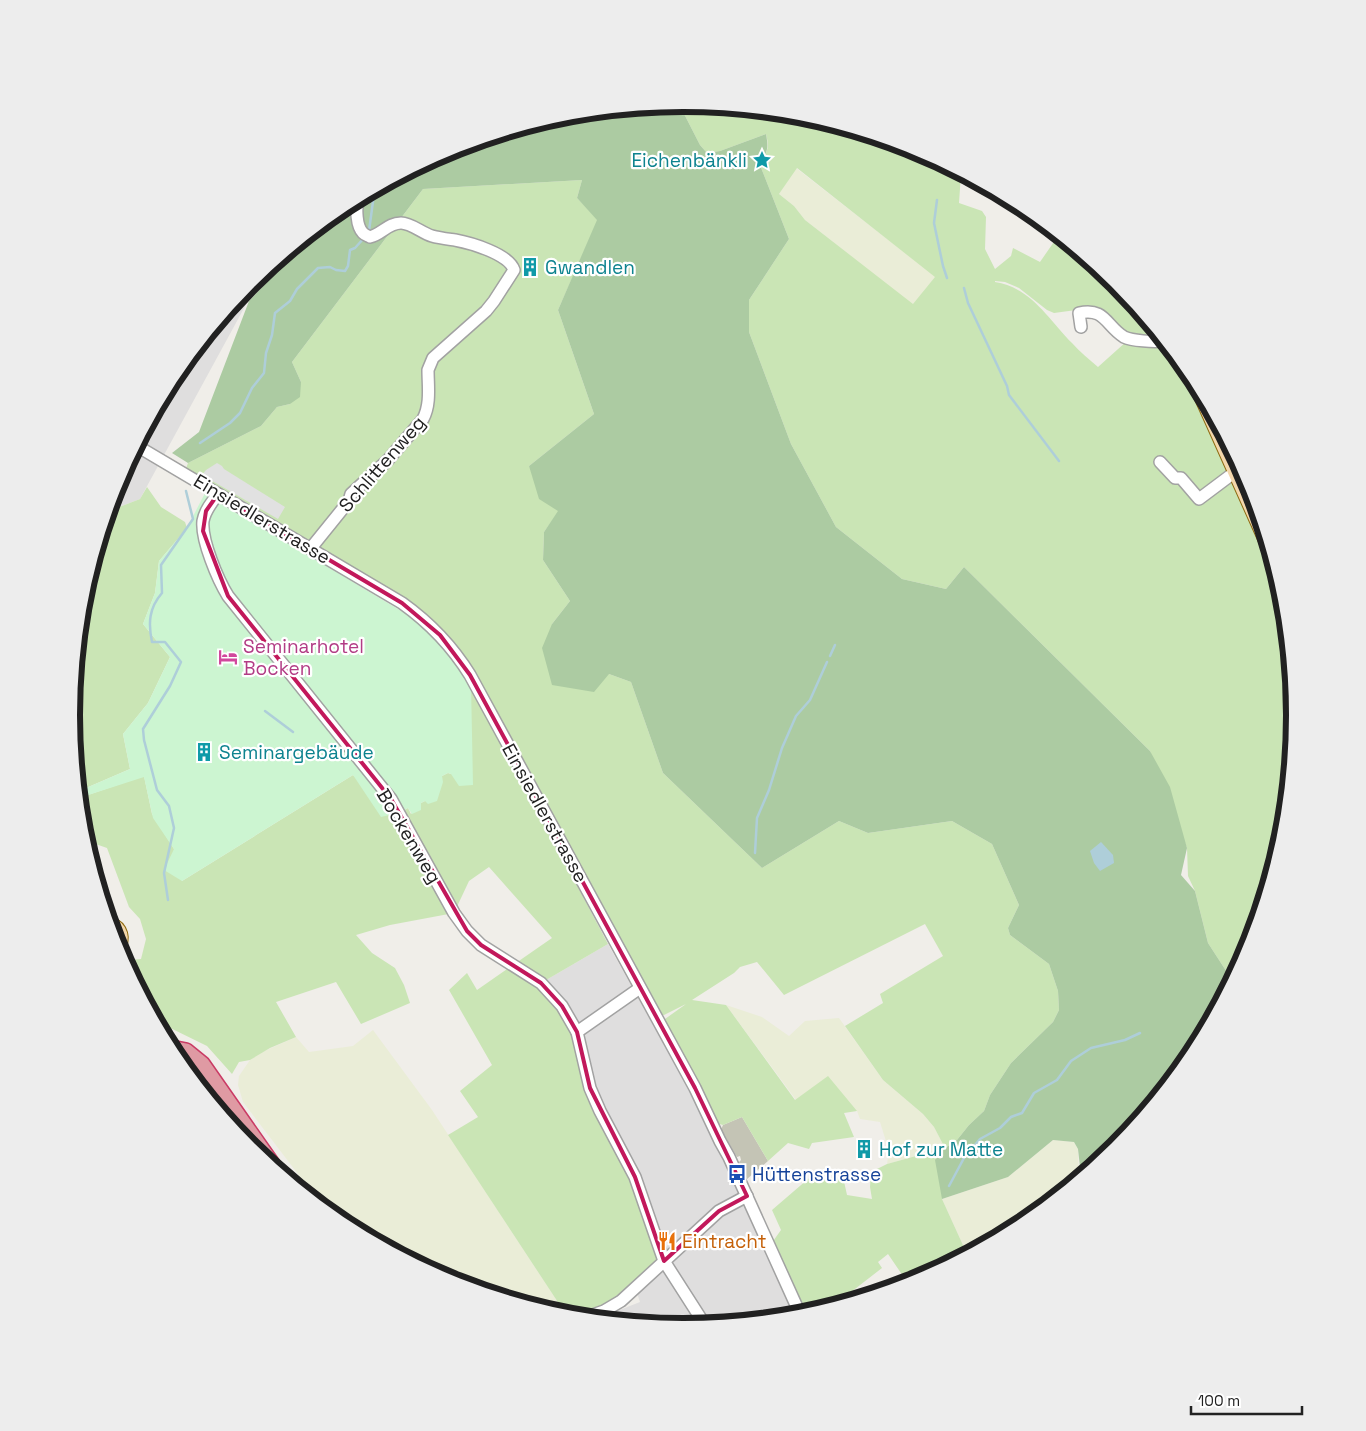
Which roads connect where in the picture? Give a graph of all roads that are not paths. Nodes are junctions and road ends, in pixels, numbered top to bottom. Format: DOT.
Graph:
graph roads {
  1 [pos="356,209"];
  2 [pos="1081,327"];
  3 [pos="1155,340"];
  4 [pos="142,449"];
  5 [pos="1160,462"];
  6 [pos="1235,472"];
  7 [pos="218,494"];
  8 [pos="311,548"];
  9 [pos="640,988"];
  10 [pos="577,1032"];
  11 [pos="181,1050"];
  12 [pos="256,1141"];
  13 [pos="747,1196"];
  14 [pos="664,1261"];
  15 [pos="797,1308"];
  16 [pos="600,1312"];
  17 [pos="700,1318"];
  1 -- 8 [label="street, Schlittenweg"];
  2 -- 3 [label="street"];
  4 -- 7 [label="street, Einsiedlerstrasse"];
  5 -- 6 [label="street"];
  7 -- 8 [label="street, Einsiedlerstrasse"];
  7 -- 10 [label="street, Bockenweg"];
  8 -- 9 [label="street, Einsiedlerstrasse"];
  9 -- 10 [label="street"];
  9 -- 13 [label="street, Einsiedlerstrasse"];
  10 -- 14 [label="street, Bockenweg"];
  11 -- 12 [label="highway"];
  13 -- 14 [label="street"];
  13 -- 15 [label="street, Einsiedlerstrasse"];
  14 -- 16 [label="street"];
  14 -- 17 [label="street, Bockenweg"];
}
